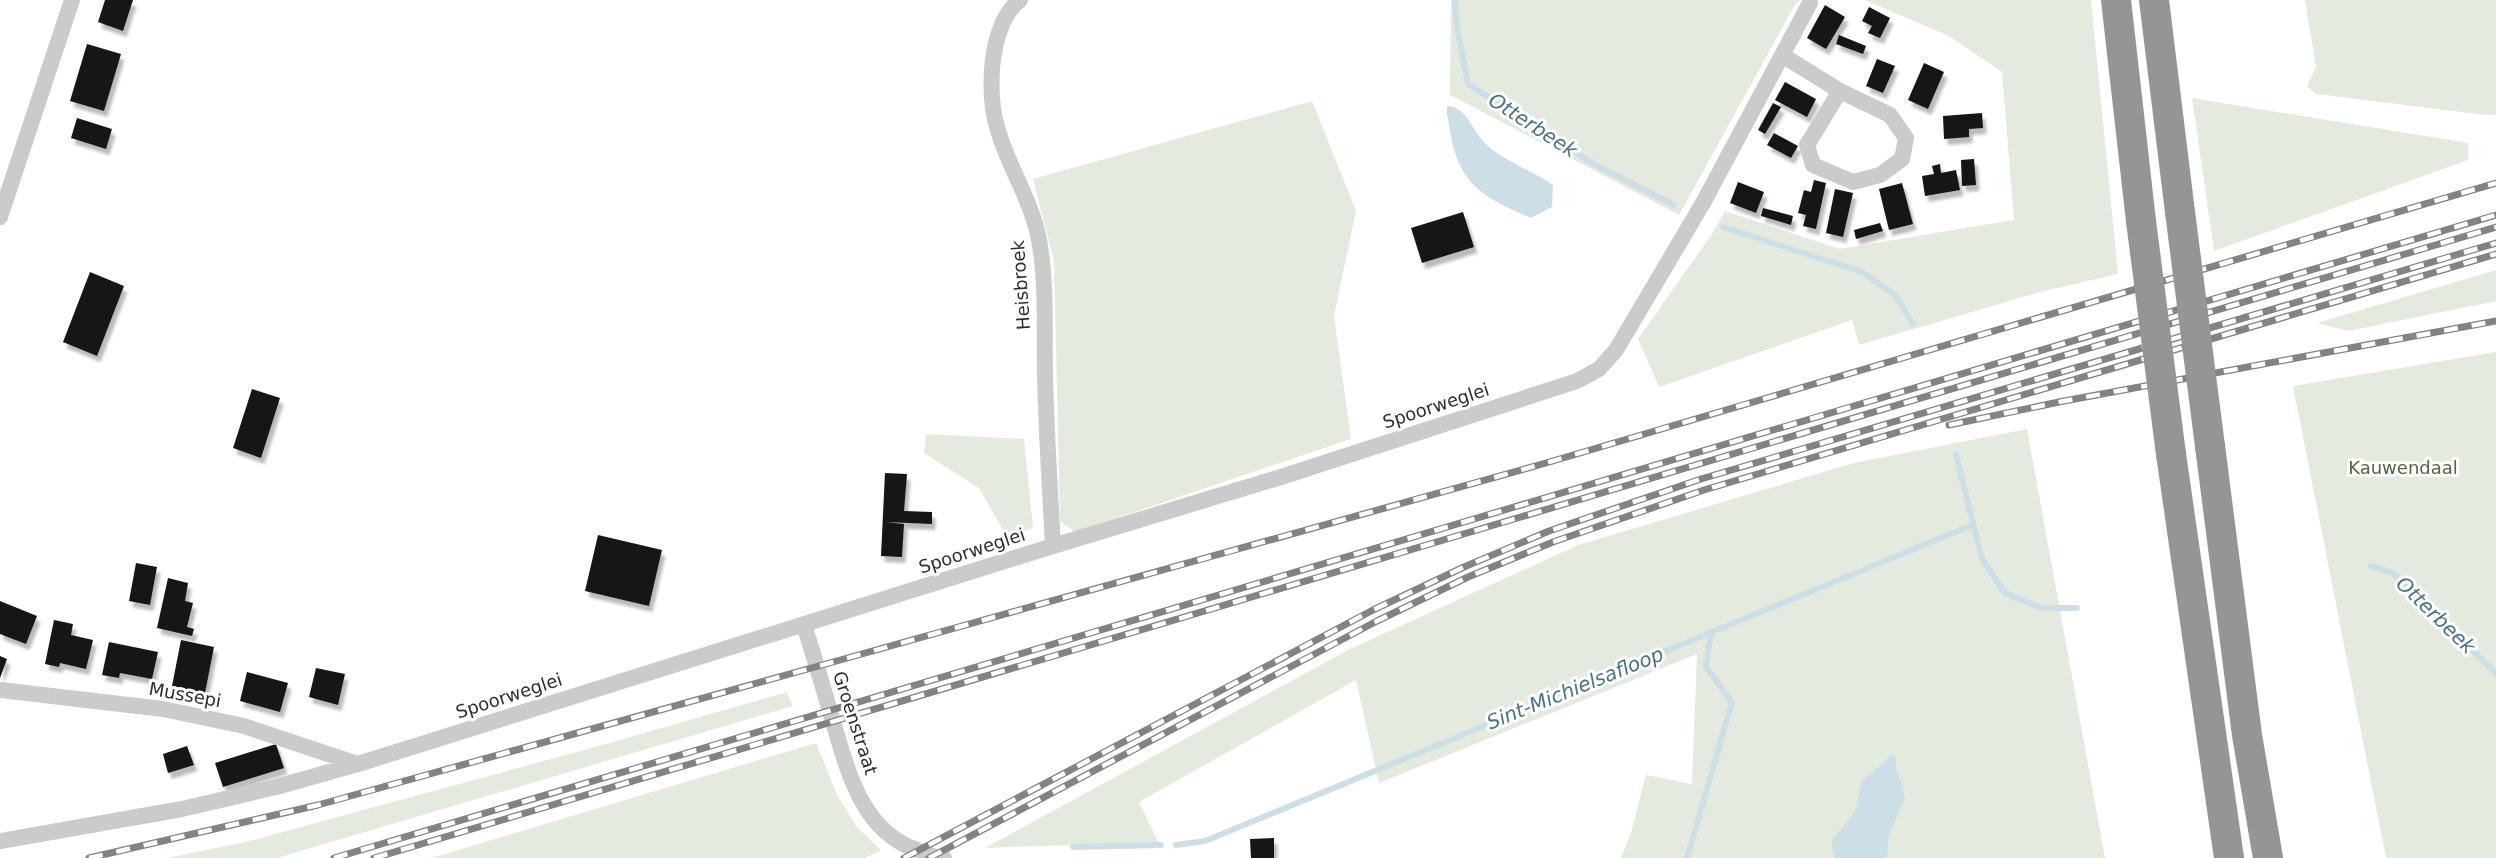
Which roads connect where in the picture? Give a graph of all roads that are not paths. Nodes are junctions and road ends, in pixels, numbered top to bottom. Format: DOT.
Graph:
graph roads {
  1 [pos="72,0"];
  2 [pos="1020,0"];
  3 [pos="2116,0"];
  4 [pos="2154,0"];
  5 [pos="1810,3"];
  6 [pos="1782,55"];
  7 [pos="1840,91"];
  8 [pos="0,217"];
  9 [pos="1053,546"];
  10 [pos="804,625"];
  11 [pos="0,690"];
  12 [pos="358,764"];
  13 [pos="0,841"];
  14 [pos="944,858"];
  15 [pos="2229,858"];
  16 [pos="2268,858"];
  1 -- 8 [label="street"];
  2 -- 9 [label="street, Heisbroek"];
  3 -- 15 [label="highway, bridge"];
  4 -- 16 [label="highway, bridge"];
  5 -- 6 [label="street, Spoorweglei"];
  6 -- 7 [label="street"];
  6 -- 9 [label="street, Spoorweglei"];
  7 -- 7 [label="street"];
  9 -- 10 [label="street, Spoorweglei"];
  10 -- 12 [label="street, Spoorweglei"];
  10 -- 14 [label="street, Groenstraat"];
  11 -- 12 [label="street, Mussepi"];
  12 -- 13 [label="street, Spoorweglei"];
}
